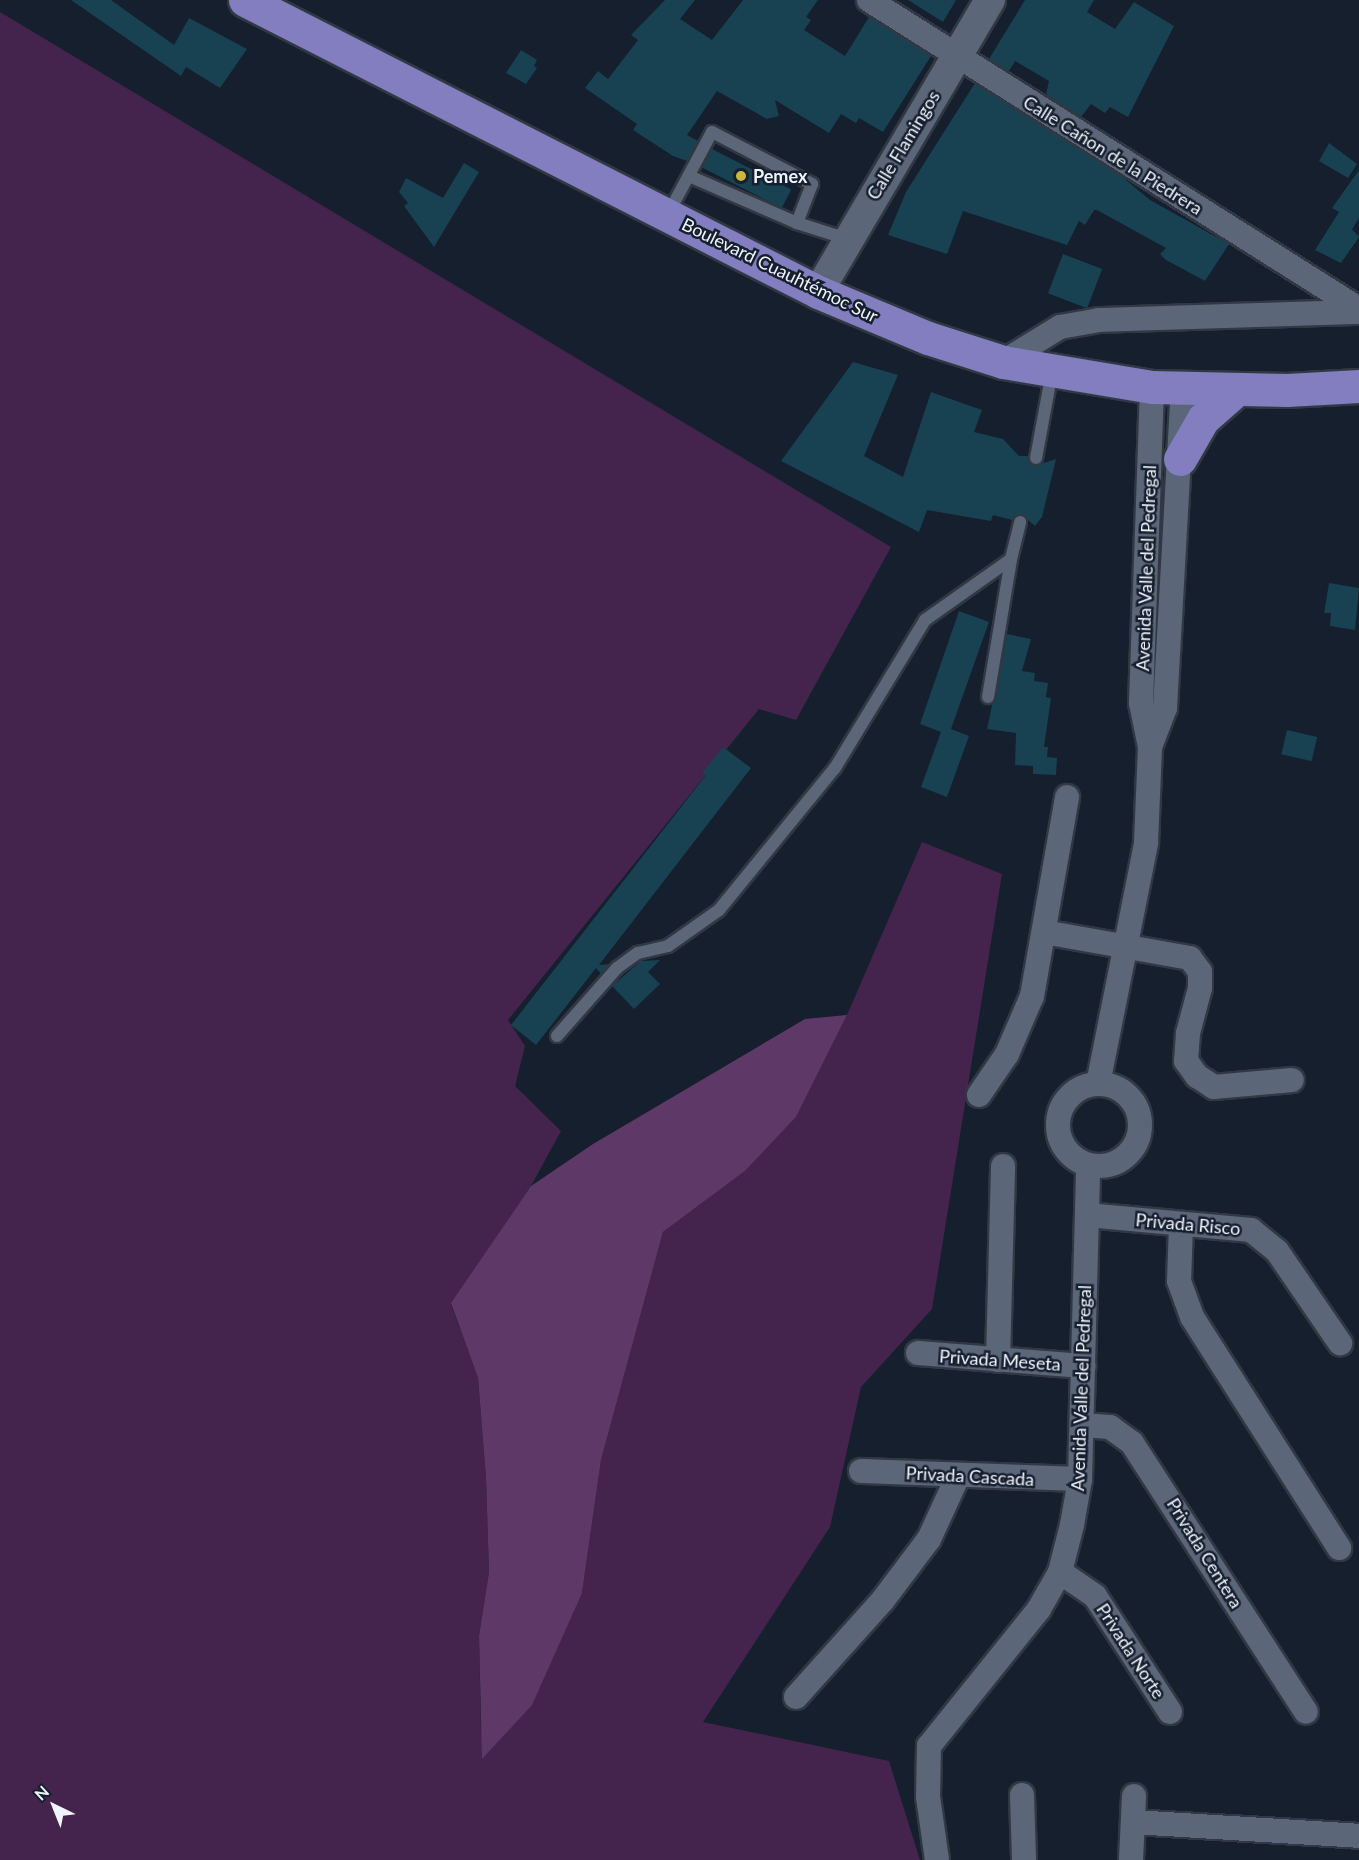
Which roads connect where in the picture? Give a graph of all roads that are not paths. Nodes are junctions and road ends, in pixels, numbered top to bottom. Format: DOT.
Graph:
graph roads {
  1 [pos="245,0"];
  2 [pos="869,0"];
  3 [pos="990,0"];
  4 [pos="956,57"];
  5 [pos="689,176"];
  6 [pos="668,215"];
  7 [pos="797,223"];
  8 [pos="847,239"];
  9 [pos="818,292"];
  10 [pos="1359,310"];
  11 [pos="1003,362"];
  12 [pos="1052,370"];
  13 [pos="1359,386"];
  14 [pos="1168,389"];
  15 [pos="1236,391"];
  16 [pos="1036,458"];
  17 [pos="1179,459"];
  18 [pos="1020,522"];
  19 [pos="1011,559"];
  20 [pos="1171,603"];
  21 [pos="1144,604"];
  22 [pos="988,697"];
  23 [pos="1150,747"];
  24 [pos="1066,797"];
  25 [pos="1044,932"];
  26 [pos="1128,945"];
  27 [pos="557,1036"];
  28 [pos="1293,1080"];
  29 [pos="1098,1084"];
  30 [pos="980,1095"];
  31 [pos="1088,1165"];
  32 [pos="1003,1166"];
  33 [pos="1087,1215"];
  34 [pos="1182,1225"];
  35 [pos="1340,1343"];
  36 [pos="918,1353"];
  37 [pos="998,1360"];
  38 [pos="1083,1366"];
  39 [pos="1082,1425"];
  40 [pos="861,1471"];
  41 [pos="958,1476"];
  42 [pos="1080,1479"];
  43 [pos="1339,1548"];
  44 [pos="1060,1572"];
  45 [pos="796,1697"];
  46 [pos="1170,1712"];
  47 [pos="1306,1712"];
  48 [pos="1022,1795"];
  49 [pos="1134,1796"];
  50 [pos="1133,1822"];
  51 [pos="1359,1836"];
  52 [pos="937,1860"];
  53 [pos="1024,1860"];
  54 [pos="1131,1860"];
  1 -- 6 [label="main road, Boulevard Cuauhtémoc Sur"];
  2 -- 4 [label="street, Calle Cañon de la Piedrera"];
  3 -- 4 [label="street, Calle Flamingos"];
  4 -- 8 [label="street, Calle Flamingos"];
  4 -- 10 [label="street, Calle Cañon de la Piedrera"];
  5 -- 6 [label="lane"];
  5 -- 7 [label="lane"];
  5 -- 7 [label="lane"];
  6 -- 9 [label="main road, Boulevard Cuauhtémoc Sur"];
  7 -- 8 [label="lane"];
  8 -- 9 [label="street, Calle Flamingos"];
  9 -- 11 [label="main road, Boulevard Cuauhtémoc Sur"];
  10 -- 11 [label="street, Calle Cañon de la Piedrera"];
  11 -- 12 [label="main road, Boulevard Cuauhtémoc Sur"];
  12 -- 14 [label="main road, Boulevard Cuauhtémoc Sur"];
  12 -- 16 [label="lane"];
  13 -- 15 [label="main road, Boulevard Cuauhtémoc Sur"];
  14 -- 15 [label="main road, Boulevard Cuauhtémoc Sur"];
  14 -- 17 [label="street, Avenida Valle del Pedregal"];
  14 -- 21 [label="street, Avenida Valle del Pedregal"];
  15 -- 17 [label="main road"];
  17 -- 20 [label="street, Avenida Valle del Pedregal"];
  18 -- 19 [label="lane"];
  19 -- 22 [label="lane"];
  19 -- 27 [label="lane"];
  20 -- 21 [label="street"];
  20 -- 23 [label="street, Avenida Valle del Pedregal"];
  21 -- 23 [label="street, Avenida Valle del Pedregal"];
  23 -- 26 [label="street, Avenida Valle del Pedregal"];
  24 -- 25 [label="street"];
  25 -- 26 [label="street"];
  25 -- 30 [label="street"];
  26 -- 28 [label="street"];
  26 -- 29 [label="street, Avenida Valle del Pedregal"];
  29 -- 31 [label="street"];
  29 -- 31 [label="street"];
  31 -- 33 [label="street, Avenida Valle del Pedregal"];
  32 -- 37 [label="street"];
  33 -- 34 [label="street, Privada Risco"];
  33 -- 38 [label="street, Avenida Valle del Pedregal"];
  34 -- 35 [label="street, Privada Risco"];
  34 -- 43 [label="street"];
  36 -- 37 [label="street, Privada Meseta"];
  37 -- 38 [label="street, Privada Meseta"];
  38 -- 39 [label="street, Avenida Valle del Pedregal"];
  39 -- 42 [label="street, Avenida Valle del Pedregal"];
  39 -- 47 [label="street, Privada Centera"];
  40 -- 41 [label="street, Privada Cascada"];
  41 -- 42 [label="street, Privada Cascada"];
  41 -- 45 [label="street"];
  42 -- 44 [label="street, Avenida Valle del Pedregal"];
  44 -- 46 [label="street, Privada Norte"];
  44 -- 52 [label="street, Avenida Valle del Pedregal"];
  48 -- 53 [label="street"];
  49 -- 50 [label="street"];
  50 -- 51 [label="street"];
  50 -- 54 [label="street"];
}
